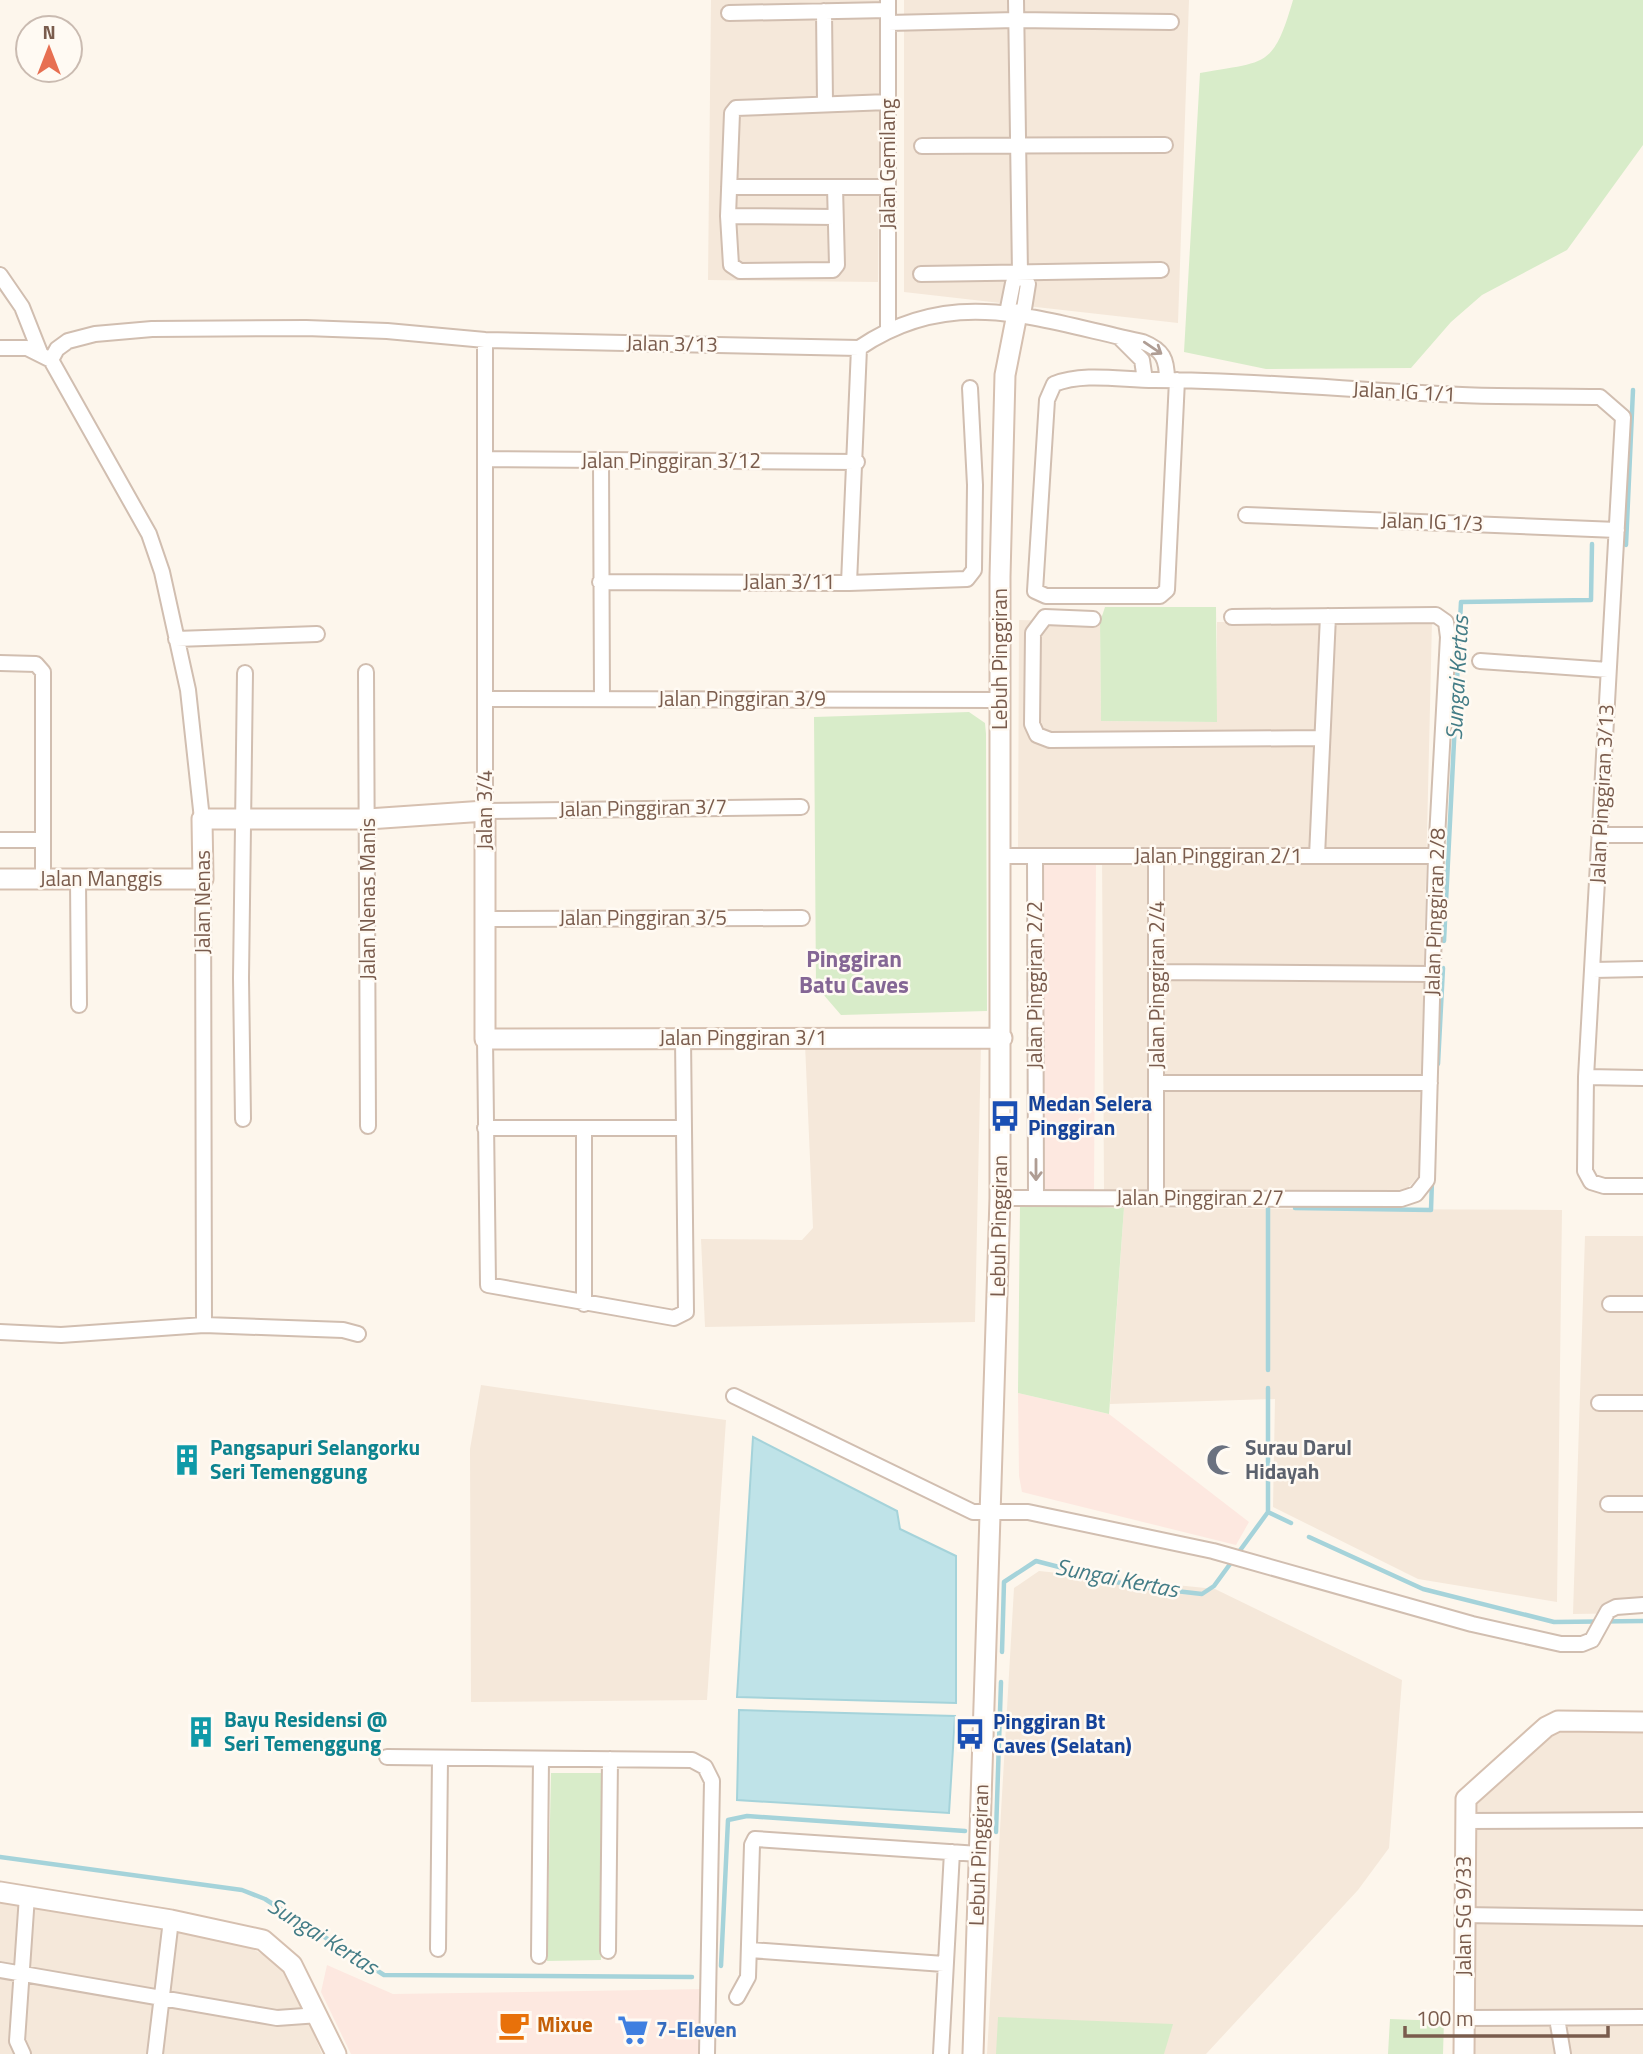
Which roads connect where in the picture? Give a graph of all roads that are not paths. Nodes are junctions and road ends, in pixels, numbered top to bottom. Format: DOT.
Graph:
graph roads {
  1 [pos="1016,0"];
  2 [pos="883,9"];
  3 [pos="824,11"];
  4 [pos="729,13"];
  5 [pos="1016,20"];
  6 [pos="1171,22"];
  7 [pos="825,103"];
  8 [pos="888,103"];
  9 [pos="1165,145"];
  10 [pos="922,146"];
  11 [pos="1016,146"];
  12 [pos="729,187"];
  13 [pos="835,187"];
  14 [pos="888,187"];
  15 [pos="728,216"];
  16 [pos="835,217"];
  17 [pos="1161,270"];
  18 [pos="921,274"];
  19 [pos="1020,274"];
  20 [pos="0,275"];
  21 [pos="1016,314"];
  22 [pos="888,328"];
  23 [pos="1117,336"];
  24 [pos="485,340"];
  25 [pos="0,348"];
  26 [pos="859,348"];
  27 [pos="46,358"];
  28 [pos="1145,380"];
  29 [pos="1172,380"];
  30 [pos="970,388"];
  31 [pos="1623,417"];
  32 [pos="485,460"];
  33 [pos="601,460"];
  34 [pos="856,461"];
  35 [pos="1246,514"];
  36 [pos="1617,530"];
  37 [pos="600,582"];
  38 [pos="849,583"];
  39 [pos="1328,615"];
  40 [pos="1232,617"];
  41 [pos="1093,619"];
  42 [pos="317,634"];
  43 [pos="176,639"];
  44 [pos="1480,661"];
  45 [pos="0,663"];
  46 [pos="1608,670"];
  47 [pos="366,672"];
  48 [pos="245,673"];
  49 [pos="485,699"];
  50 [pos="602,699"];
  51 [pos="1000,700"];
  52 [pos="1322,738"];
  53 [pos="801,807"];
  54 [pos="485,811"];
  55 [pos="243,817"];
  56 [pos="202,818"];
  57 [pos="368,818"];
  58 [pos="1599,835"];
  59 [pos="1643,835"];
  60 [pos="0,840"];
  61 [pos="43,840"];
  62 [pos="1000,856"];
  63 [pos="1035,856"];
  64 [pos="1156,856"];
  65 [pos="1317,856"];
  66 [pos="1436,856"];
  67 [pos="0,879"];
  68 [pos="43,879"];
  69 [pos="78,879"];
  70 [pos="203,879"];
  71 [pos="802,918"];
  72 [pos="485,919"];
  73 [pos="1643,969"];
  74 [pos="1593,970"];
  75 [pos="1157,972"];
  76 [pos="1433,974"];
  77 [pos="79,1005"];
  78 [pos="683,1038"];
  79 [pos="1002,1038"];
  80 [pos="485,1039"];
  81 [pos="1586,1077"];
  82 [pos="1643,1078"];
  83 [pos="1157,1083"];
  84 [pos="1430,1083"];
  85 [pos="243,1119"];
  86 [pos="368,1126"];
  87 [pos="485,1128"];
  88 [pos="584,1128"];
  89 [pos="684,1128"];
  90 [pos="1643,1186"];
  91 [pos="1000,1198"];
  92 [pos="1036,1198"];
  93 [pos="1156,1198"];
  94 [pos="1401,1199"];
  95 [pos="584,1304"];
  96 [pos="1610,1304"];
  97 [pos="1643,1304"];
  98 [pos="204,1325"];
  99 [pos="0,1332"];
  100 [pos="358,1334"];
  101 [pos="734,1396"];
  102 [pos="1643,1403"];
  103 [pos="1599,1404"];
  104 [pos="1608,1504"];
  105 [pos="1643,1504"];
  106 [pos="991,1514"];
  107 [pos="1643,1605"];
  108 [pos="1643,1722"];
  109 [pos="387,1757"];
  110 [pos="440,1758"];
  111 [pos="541,1759"];
  112 [pos="610,1759"];
  113 [pos="1643,1820"];
  114 [pos="1465,1821"];
  115 [pos="952,1852"];
  116 [pos="979,1854"];
  117 [pos="0,1892"];
  118 [pos="27,1896"];
  119 [pos="1463,1915"];
  120 [pos="1643,1918"];
  121 [pos="171,1920"];
  122 [pos="439,1949"];
  123 [pos="750,1950"];
  124 [pos="608,1951"];
  125 [pos="539,1956"];
  126 [pos="944,1964"];
  127 [pos="0,1970"];
  128 [pos="21,1973"];
  129 [pos="162,1997"];
  130 [pos="737,1997"];
  131 [pos="319,2015"];
  132 [pos="1643,2017"];
  133 [pos="1463,2018"];
  134 [pos="1558,2018"];
  135 [pos="23,2054"];
  136 [pos="155,2054"];
  137 [pos="336,2054"];
  138 [pos="707,2054"];
  139 [pos="941,2054"];
  140 [pos="972,2054"];
  141 [pos="1464,2054"];
  142 [pos="1563,2054"];
  1 -- 5 [label="street"];
  2 -- 3 [label="street"];
  2 -- 5 [label="street"];
  2 -- 8 [label="street, Jalan Gemilang"];
  3 -- 4 [label="street"];
  3 -- 7 [label="street"];
  5 -- 6 [label="street"];
  5 -- 11 [label="street"];
  7 -- 8 [label="street"];
  7 -- 12 [label="street"];
  8 -- 14 [label="street, Jalan Gemilang"];
  9 -- 11 [label="street"];
  10 -- 11 [label="street"];
  11 -- 19 [label="street"];
  12 -- 13 [label="street"];
  12 -- 15 [label="street"];
  13 -- 14 [label="street"];
  13 -- 16 [label="street"];
  14 -- 22 [label="street, Jalan Gemilang"];
  15 -- 16 [label="street"];
  15 -- 16 [label="street"];
  17 -- 19 [label="street"];
  18 -- 19 [label="street"];
  19 -- 21 [label="street"];
  20 -- 27 [label="street, Jalan Nenas"];
  21 -- 22 [label="street"];
  21 -- 23 [label="street"];
  21 -- 51 [label="street, Lebuh Pinggiran"];
  22 -- 26 [label="street"];
  23 -- 28 [label="street"];
  23 -- 29 [label="street, one-way"];
  24 -- 26 [label="street, Jalan 3/13"];
  24 -- 27 [label="street, Jalan 3/13"];
  24 -- 32 [label="street, Jalan 3/4"];
  25 -- 27 [label="street"];
  26 -- 34 [label="street"];
  27 -- 43 [label="street, Jalan Nenas"];
  28 -- 29 [label="street, Jalan IG 1/1"];
  28 -- 29 [label="street, Jalan IG 1/1"];
  29 -- 31 [label="street, Jalan IG 1/1"];
  30 -- 38 [label="street, Jalan 3/11"];
  31 -- 36 [label="street, Jalan Pinggiran 3/13"];
  32 -- 33 [label="street, Jalan Pinggiran 3/12"];
  32 -- 49 [label="street, Jalan 3/4"];
  33 -- 34 [label="street, Jalan Pinggiran 3/12"];
  33 -- 37 [label="street"];
  34 -- 38 [label="street"];
  35 -- 36 [label="street, Jalan IG 1/3"];
  36 -- 46 [label="street, Jalan Pinggiran 3/13"];
  37 -- 38 [label="street, Jalan 3/11"];
  37 -- 50 [label="street"];
  39 -- 40 [label="street"];
  39 -- 52 [label="street"];
  39 -- 66 [label="street, Jalan Pinggiran 2/8"];
  41 -- 52 [label="street"];
  42 -- 43 [label="street"];
  43 -- 56 [label="street, Jalan Nenas"];
  44 -- 46 [label="street"];
  45 -- 61 [label="street"];
  46 -- 58 [label="street, Jalan Pinggiran 3/13"];
  47 -- 57 [label="street, Jalan Nenas Manis"];
  48 -- 55 [label="street"];
  49 -- 50 [label="street, Jalan Pinggiran 3/9"];
  49 -- 54 [label="street, Jalan 3/4"];
  50 -- 51 [label="street, Jalan Pinggiran 3/9"];
  51 -- 62 [label="street, Lebuh Pinggiran"];
  52 -- 65 [label="street"];
  53 -- 54 [label="street, Jalan Pinggiran 3/7"];
  54 -- 57 [label="street"];
  54 -- 72 [label="street, Jalan 3/4"];
  55 -- 56 [label="street"];
  55 -- 57 [label="street"];
  55 -- 85 [label="street"];
  56 -- 70 [label="street, Jalan Nenas"];
  57 -- 86 [label="street, Jalan Nenas Manis"];
  58 -- 59 [label="street"];
  58 -- 74 [label="street, Jalan Pinggiran 3/13"];
  60 -- 61 [label="street"];
  61 -- 68 [label="street"];
  62 -- 63 [label="street, Jalan Pinggiran 2/1"];
  62 -- 79 [label="street, Lebuh Pinggiran"];
  63 -- 64 [label="street, Jalan Pinggiran 2/1"];
  63 -- 92 [label="street, Jalan Pinggiran 2/2, one-way"];
  64 -- 65 [label="street, Jalan Pinggiran 2/1"];
  64 -- 75 [label="street, Jalan Pinggiran 2/4"];
  65 -- 66 [label="street, Jalan Pinggiran 2/1"];
  66 -- 76 [label="street, Jalan Pinggiran 2/8"];
  67 -- 68 [label="street, Jalan Manggis"];
  68 -- 69 [label="street, Jalan Manggis"];
  69 -- 70 [label="street, Jalan Manggis"];
  69 -- 77 [label="street"];
  70 -- 98 [label="street, Jalan Nenas"];
  71 -- 72 [label="street, Jalan Pinggiran 3/5"];
  72 -- 80 [label="street, Jalan 3/4"];
  73 -- 74 [label="street"];
  74 -- 81 [label="street, Jalan Pinggiran 3/13"];
  75 -- 76 [label="street"];
  75 -- 83 [label="street, Jalan Pinggiran 2/4"];
  76 -- 84 [label="street, Jalan Pinggiran 2/8"];
  78 -- 79 [label="street, Jalan Pinggiran 3/1"];
  78 -- 80 [label="street, Jalan Pinggiran 3/1"];
  78 -- 89 [label="street"];
  79 -- 91 [label="street, Lebuh Pinggiran"];
  80 -- 87 [label="street, Jalan 3/4"];
  81 -- 82 [label="street"];
  81 -- 90 [label="street, Jalan Pinggiran 3/13"];
  83 -- 84 [label="street"];
  83 -- 93 [label="street, Jalan Pinggiran 2/4"];
  84 -- 94 [label="street, Jalan Pinggiran 2/8"];
  87 -- 88 [label="street"];
  87 -- 95 [label="street, Jalan 3/4"];
  88 -- 89 [label="street"];
  88 -- 95 [label="street"];
  89 -- 95 [label="street"];
  91 -- 92 [label="street, Jalan Pinggiran 2/7"];
  91 -- 106 [label="street, Lebuh Pinggiran"];
  92 -- 93 [label="street, Jalan Pinggiran 2/7"];
  93 -- 94 [label="street, Jalan Pinggiran 2/7"];
  96 -- 97 [label="street"];
  98 -- 99 [label="street"];
  98 -- 100 [label="street"];
  101 -- 106 [label="street"];
  102 -- 103 [label="street"];
  104 -- 105 [label="street"];
  106 -- 107 [label="street"];
  106 -- 116 [label="street, Lebuh Pinggiran"];
  108 -- 114 [label="street, Jalan SG 9/33"];
  109 -- 110 [label="street"];
  110 -- 111 [label="street"];
  110 -- 122 [label="street"];
  111 -- 112 [label="street"];
  111 -- 125 [label="street"];
  112 -- 124 [label="street"];
  112 -- 138 [label="street"];
  113 -- 114 [label="street"];
  114 -- 119 [label="street, Jalan SG 9/33"];
  115 -- 116 [label="street"];
  115 -- 123 [label="street"];
  115 -- 126 [label="street"];
  116 -- 140 [label="street, Lebuh Pinggiran"];
  117 -- 118 [label="street"];
  118 -- 121 [label="street"];
  118 -- 128 [label="street"];
  119 -- 120 [label="street"];
  119 -- 133 [label="street, Jalan SG 9/33"];
  121 -- 129 [label="street"];
  121 -- 131 [label="street"];
  123 -- 126 [label="street"];
  123 -- 130 [label="street"];
  126 -- 139 [label="street"];
  127 -- 128 [label="street"];
  128 -- 129 [label="street"];
  128 -- 135 [label="street"];
  129 -- 131 [label="street"];
  129 -- 136 [label="street"];
  131 -- 137 [label="street"];
  132 -- 134 [label="street"];
  133 -- 134 [label="street"];
  133 -- 141 [label="street, Jalan SG 9/33"];
  134 -- 142 [label="street"];
}
